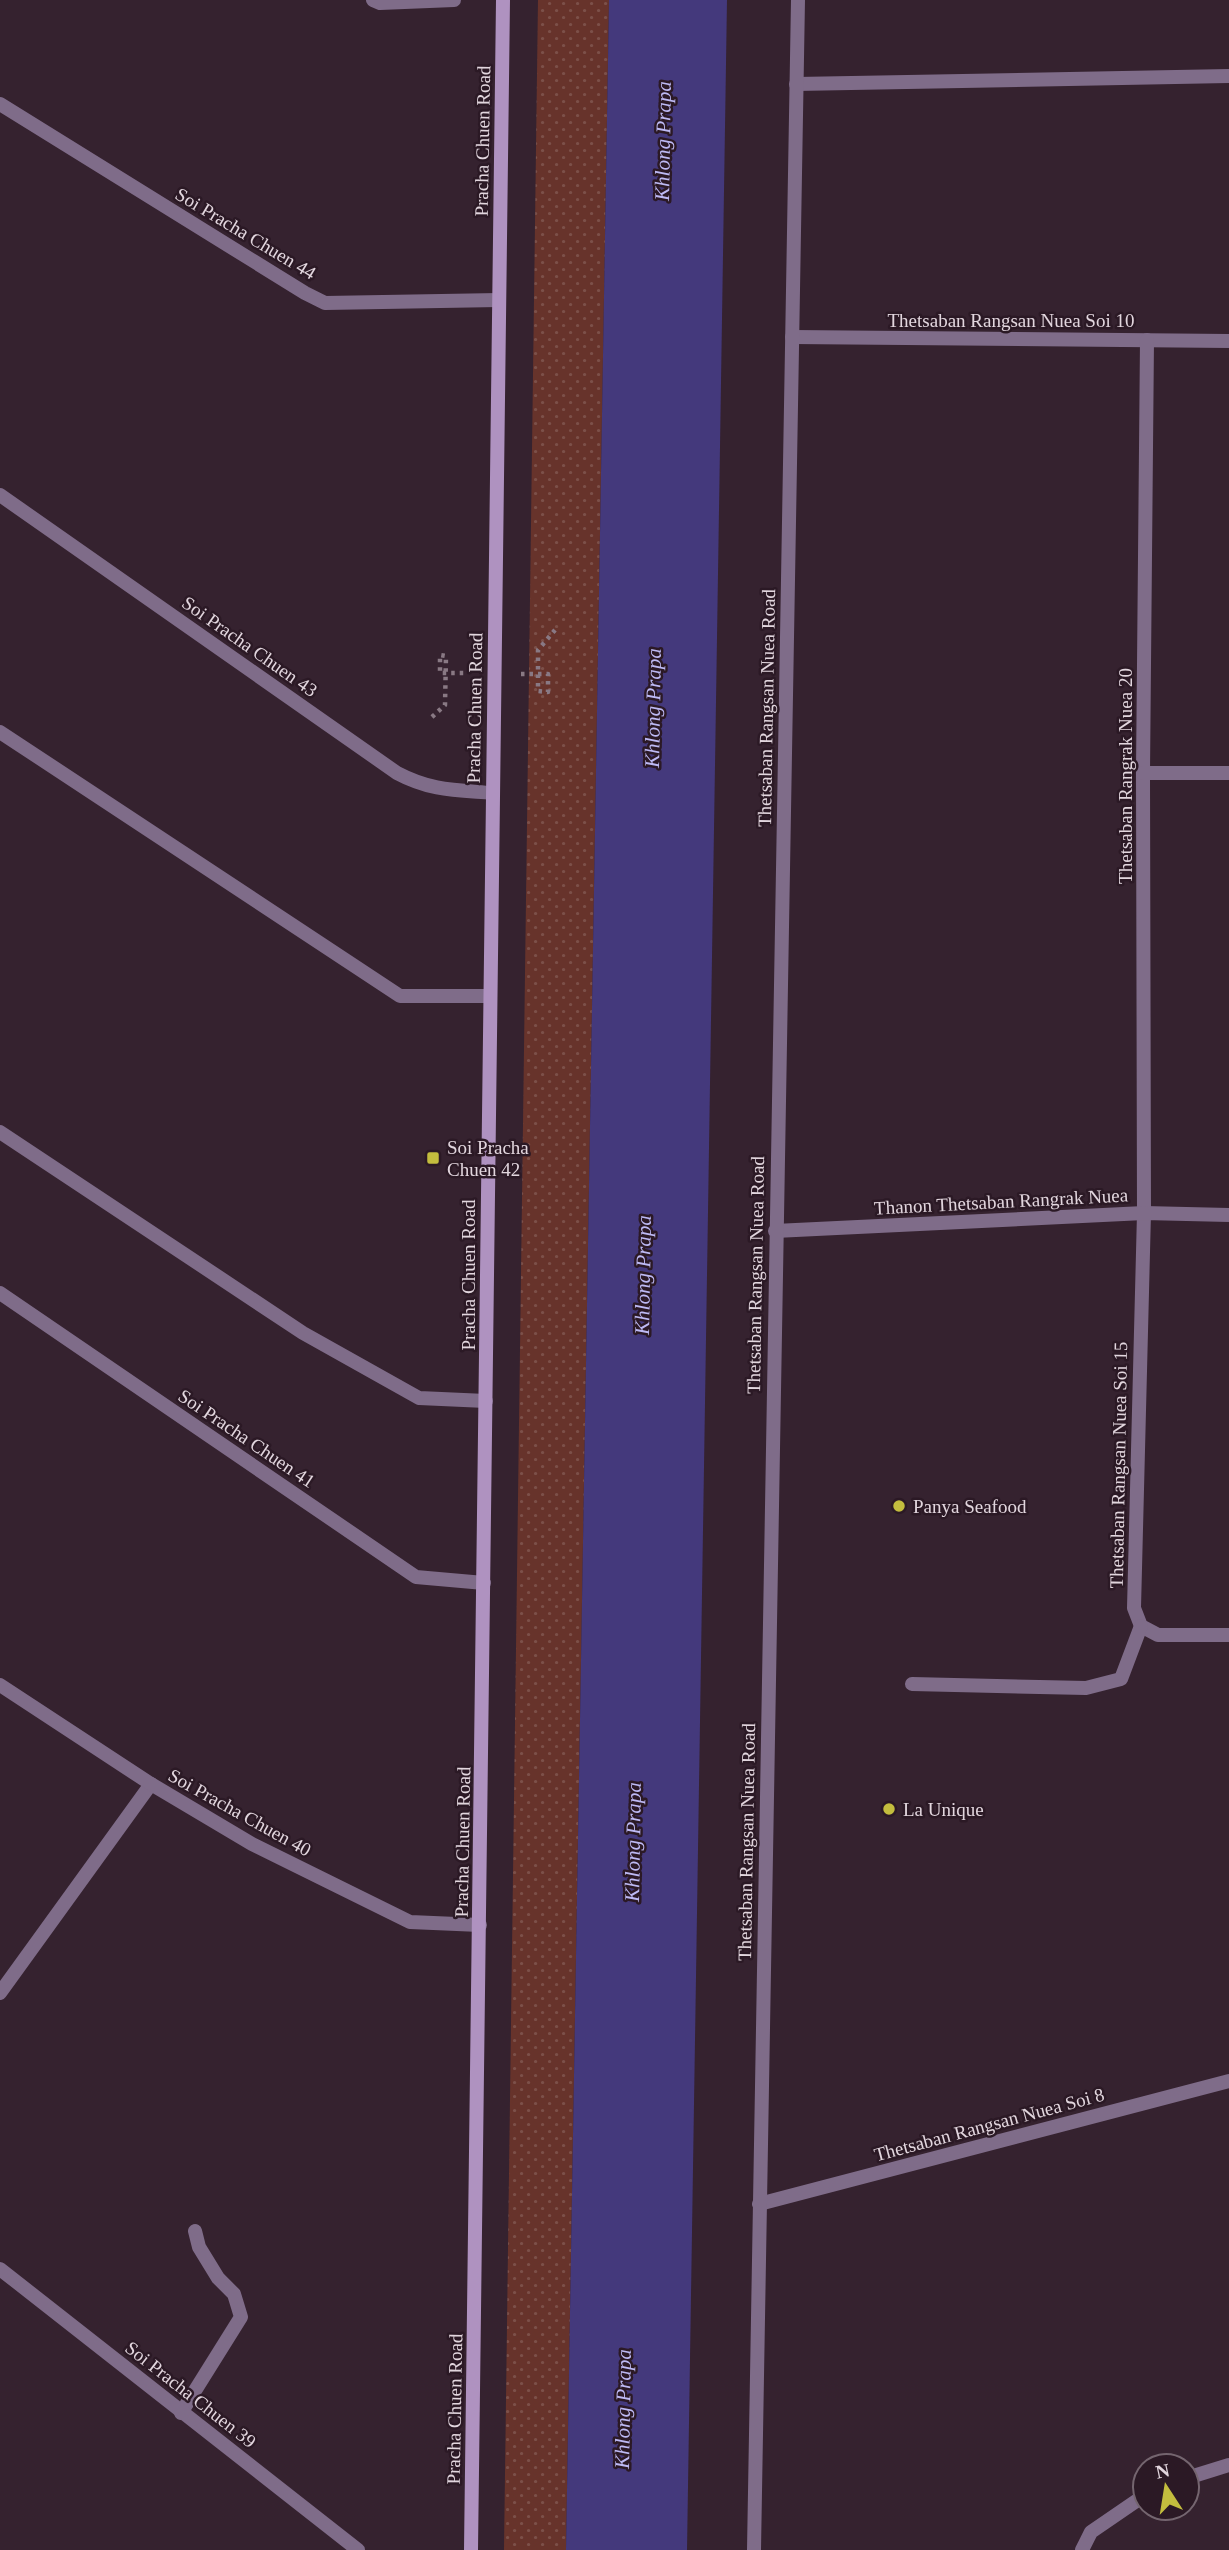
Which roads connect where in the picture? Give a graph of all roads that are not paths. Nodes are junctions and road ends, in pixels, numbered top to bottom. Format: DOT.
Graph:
graph roads {
  1 [pos="373,0"];
  2 [pos="454,0"];
  3 [pos="503,0"];
  4 [pos="798,0"];
  5 [pos="1229,76"];
  6 [pos="796,84"];
  7 [pos="0,104"];
  8 [pos="499,300"];
  9 [pos="792,337"];
  10 [pos="1147,340"];
  11 [pos="1229,341"];
  12 [pos="0,495"];
  13 [pos="0,732"];
  14 [pos="1143,773"];
  15 [pos="1229,773"];
  16 [pos="492,793"];
  17 [pos="489,996"];
  18 [pos="0,1132"];
  19 [pos="1144,1213"];
  20 [pos="1229,1214"];
  21 [pos="775,1231"];
  22 [pos="0,1293"];
  23 [pos="486,1401"];
  24 [pos="484,1583"];
  25 [pos="1142,1626"];
  26 [pos="1229,1635"];
  27 [pos="912,1684"];
  28 [pos="0,1685"];
  29 [pos="151,1784"];
  30 [pos="480,1925"];
  31 [pos="0,1993"];
  32 [pos="1229,2081"];
  33 [pos="759,2204"];
  34 [pos="195,2231"];
  35 [pos="0,2270"];
  36 [pos="181,2413"];
  37 [pos="1229,2465"];
  38 [pos="1201,2474"];
  39 [pos="1131,2505"];
  40 [pos="358,2550"];
  41 [pos="471,2550"];
  42 [pos="754,2550"];
  43 [pos="1082,2550"];
  1 -- 2 [label="street"];
  3 -- 8 [label="main road, Pracha Chuen Road"];
  4 -- 6 [label="street, Thetsaban Rangsan Nuea Road"];
  5 -- 6 [label="street"];
  6 -- 9 [label="street, Thetsaban Rangsan Nuea Road"];
  7 -- 8 [label="street, Soi Pracha Chuen 44"];
  8 -- 16 [label="main road, Pracha Chuen Road"];
  9 -- 10 [label="street, Thetsaban Rangsan Nuea Soi 10"];
  9 -- 21 [label="street, Thetsaban Rangsan Nuea Road"];
  10 -- 11 [label="street, Thetsaban Rangsan Nuea Soi 10"];
  10 -- 14 [label="street, Thetsaban Rangrak Nuea 20"];
  12 -- 16 [label="street, Soi Pracha Chuen 43"];
  13 -- 17 [label="street"];
  14 -- 15 [label="street"];
  14 -- 19 [label="street, Thetsaban Rangrak Nuea 20"];
  16 -- 17 [label="main road, Pracha Chuen Road"];
  17 -- 23 [label="main road, Pracha Chuen Road"];
  18 -- 23 [label="street"];
  19 -- 20 [label="street, Thanon Thetsaban Rangrak Nuea"];
  19 -- 21 [label="street, Thanon Thetsaban Rangrak Nuea"];
  19 -- 25 [label="street, Thetsaban Rangsan Nuea Soi 15"];
  21 -- 33 [label="street, Thetsaban Rangsan Nuea Road"];
  22 -- 24 [label="street, Soi Pracha Chuen 41"];
  23 -- 24 [label="main road, Pracha Chuen Road"];
  24 -- 30 [label="main road, Pracha Chuen Road"];
  25 -- 26 [label="street"];
  25 -- 27 [label="street"];
  28 -- 29 [label="street, Soi Pracha Chuen 40"];
  29 -- 30 [label="street, Soi Pracha Chuen 40"];
  29 -- 31 [label="street"];
  30 -- 41 [label="main road, Pracha Chuen Road"];
  32 -- 33 [label="street, Thetsaban Rangsan Nuea Soi 8"];
  33 -- 42 [label="street, Thetsaban Rangsan Nuea Road"];
  34 -- 36 [label="street"];
  35 -- 36 [label="street, Soi Pracha Chuen 39"];
  36 -- 40 [label="street, Soi Pracha Chuen 39"];
  37 -- 38 [label="street"];
  39 -- 43 [label="street"];
}
